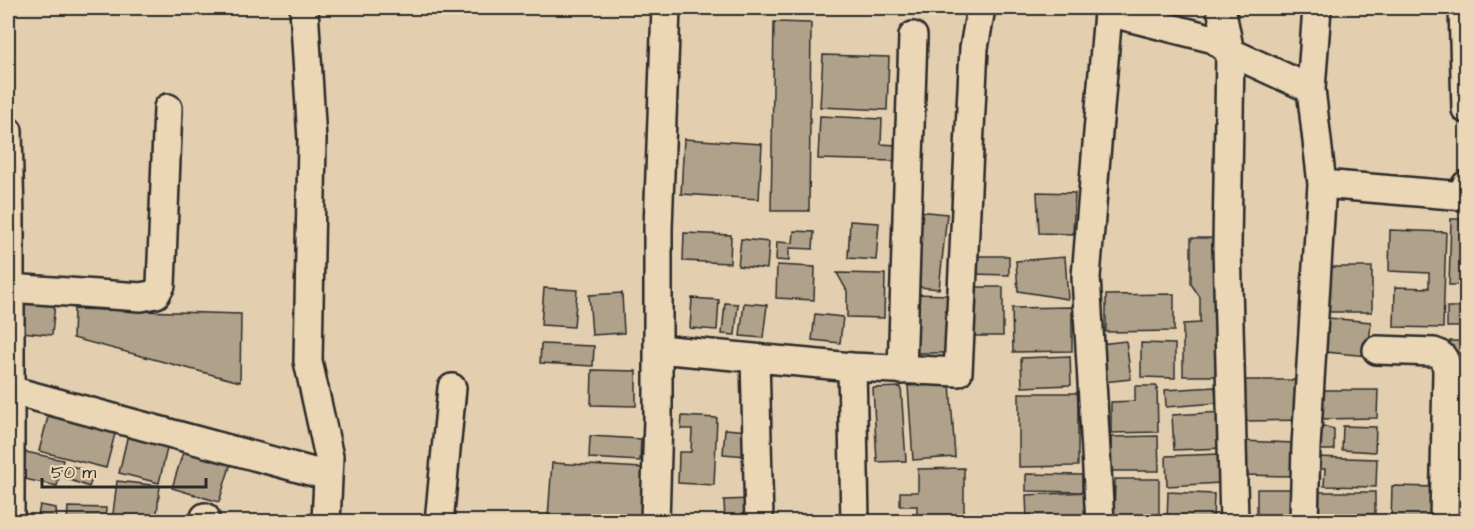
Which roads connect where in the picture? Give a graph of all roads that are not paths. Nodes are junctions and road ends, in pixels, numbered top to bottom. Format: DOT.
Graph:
graph roads {
  1 [pos="304,8"];
  2 [pos="666,8"];
  3 [pos="981,8"];
  4 [pos="1221,8"];
  5 [pos="1317,8"];
  6 [pos="1463,8"];
  7 [pos="1108,10"];
  8 [pos="913,36"];
  9 [pos="1230,52"];
  10 [pos="1311,89"];
  11 [pos="168,108"];
  12 [pos="1467,109"];
  13 [pos="8,131"];
  14 [pos="1322,184"];
  15 [pos="1467,185"];
  16 [pos="9,288"];
  17 [pos="658,349"];
  18 [pos="1377,350"];
  19 [pos="755,358"];
  20 [pos="852,367"];
  21 [pos="902,370"];
  22 [pos="452,388"];
  23 [pos="10,390"];
  24 [pos="328,476"];
  25 [pos="10,522"];
  26 [pos="326,522"];
  27 [pos="439,522"];
  28 [pos="655,522"];
  29 [pos="759,522"];
  30 [pos="855,522"];
  31 [pos="1100,522"];
  32 [pos="1234,522"];
  33 [pos="1304,522"];
  34 [pos="1444,522"];
  1 -- 24 [label="street"];
  2 -- 17 [label="street"];
  3 -- 21 [label="street"];
  4 -- 9 [label="street"];
  5 -- 10 [label="street"];
  6 -- 12 [label="street"];
  7 -- 9 [label="street"];
  7 -- 31 [label="street"];
  8 -- 21 [label="street"];
  9 -- 10 [label="street"];
  9 -- 32 [label="street"];
  10 -- 14 [label="street"];
  11 -- 16 [label="street"];
  13 -- 16 [label="street"];
  14 -- 15 [label="street"];
  14 -- 33 [label="street"];
  16 -- 23 [label="street"];
  17 -- 19 [label="street"];
  17 -- 28 [label="street"];
  18 -- 34 [label="street"];
  19 -- 20 [label="street"];
  19 -- 29 [label="street"];
  20 -- 21 [label="street"];
  20 -- 30 [label="street"];
  22 -- 27 [label="street"];
  23 -- 24 [label="street"];
  23 -- 25 [label="street"];
  24 -- 26 [label="street"];
}
